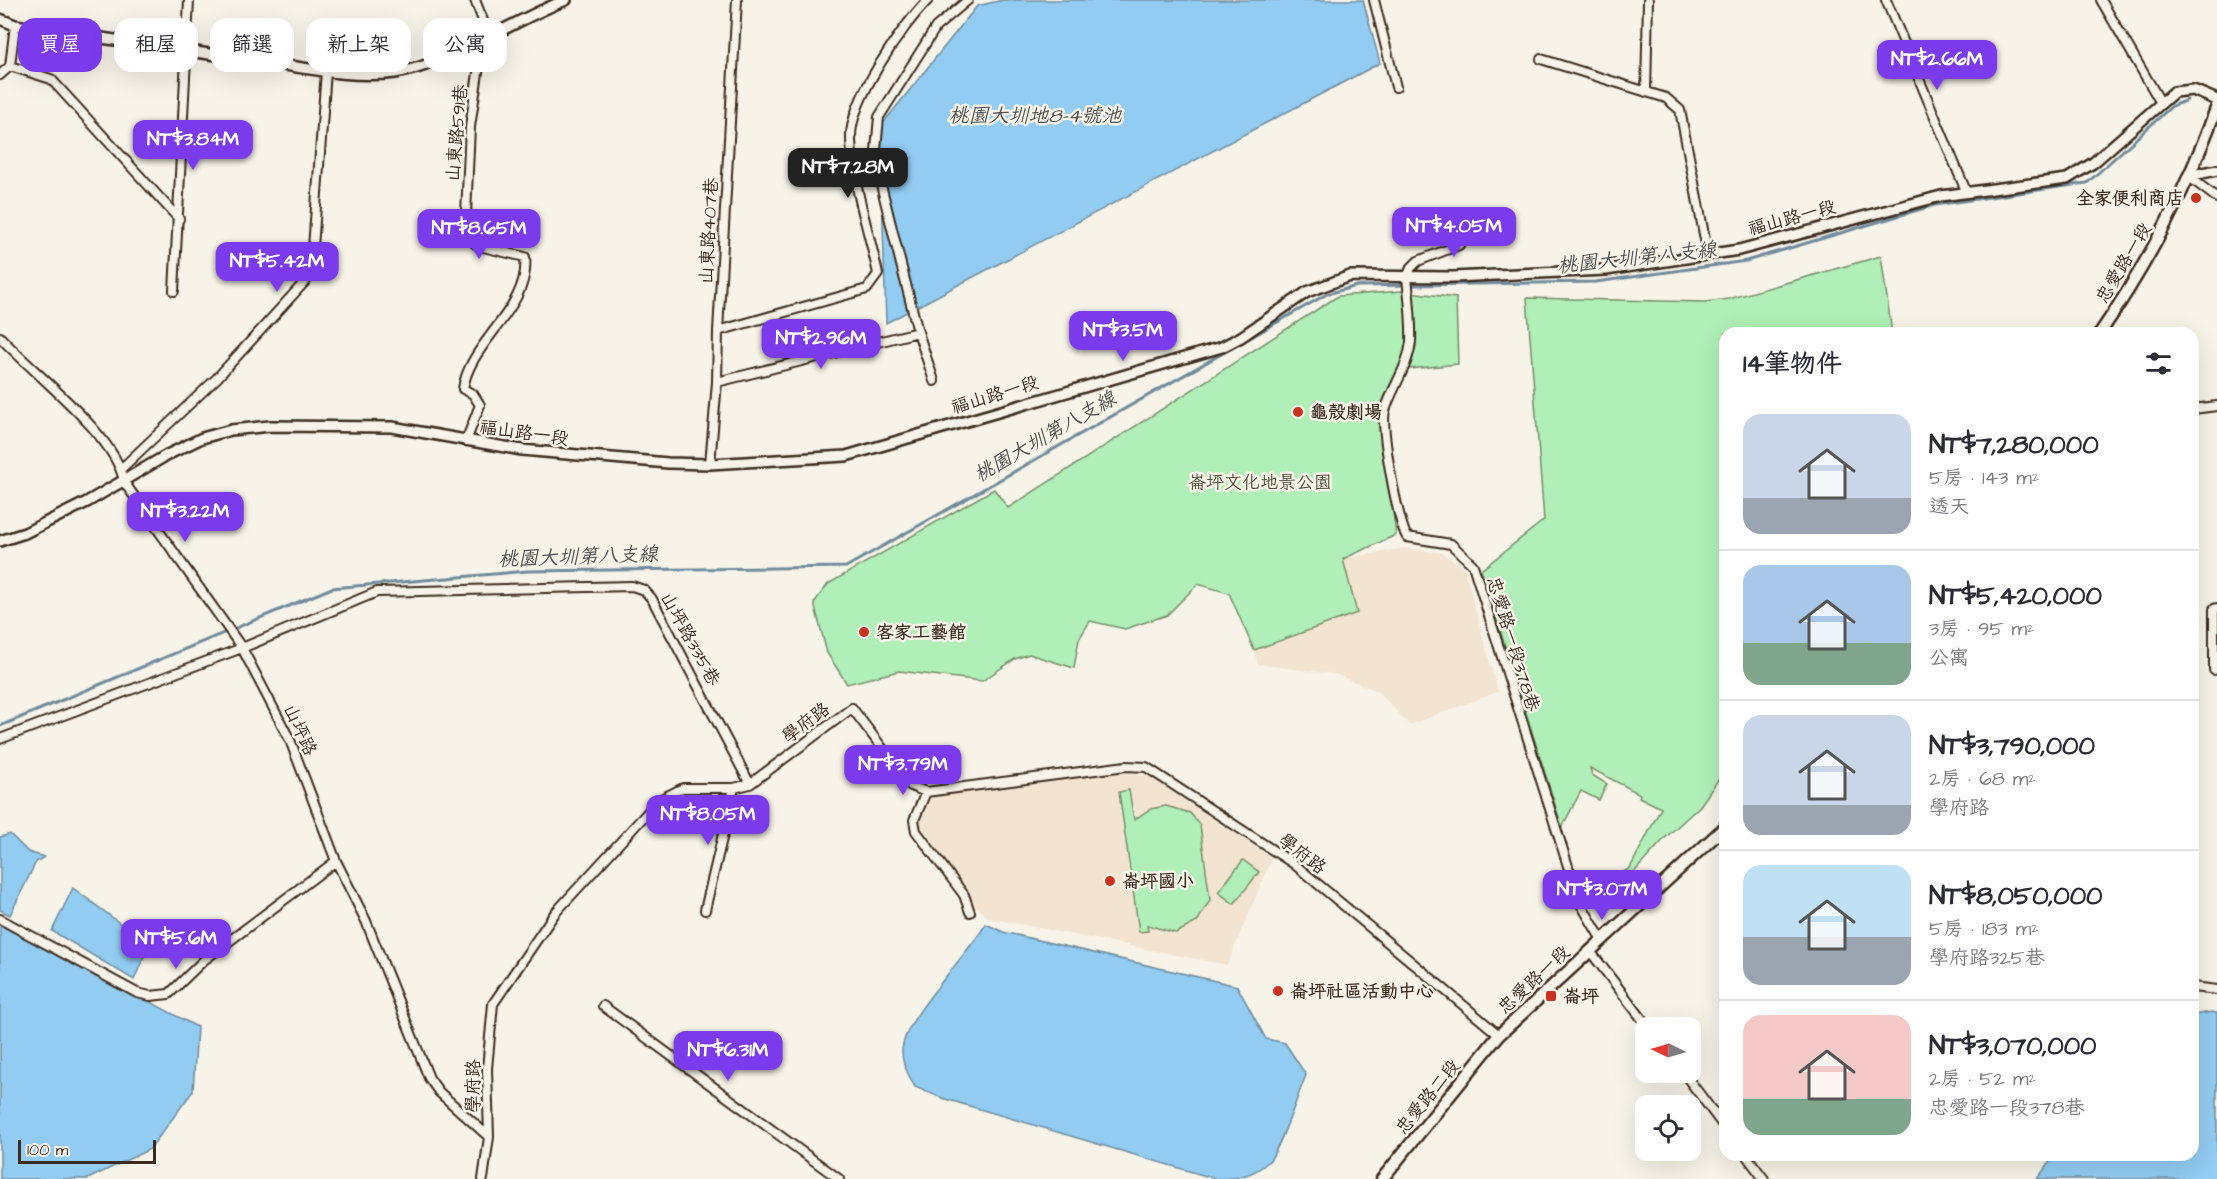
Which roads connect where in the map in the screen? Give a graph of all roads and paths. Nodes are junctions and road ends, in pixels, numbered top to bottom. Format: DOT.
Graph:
graph roads {
  1 [pos="189,0"];
  2 [pos="475,0"];
  3 [pos="566,0"];
  4 [pos="737,0"];
  5 [pos="928,0"];
  6 [pos="968,0"];
  7 [pos="1374,0"];
  8 [pos="1648,0"];
  9 [pos="1886,0"];
  10 [pos="2101,0"];
  11 [pos="0,18"];
  12 [pos="188,18"];
  13 [pos="482,18"];
  14 [pos="15,25"];
  15 [pos="507,26"];
  16 [pos="114,40"];
  17 [pos="198,53"];
  18 [pos="1541,58"];
  19 [pos="10,66"];
  20 [pos="306,67"];
  21 [pos="184,72"];
  22 [pos="326,72"];
  23 [pos="360,72"];
  24 [pos="402,72"];
  25 [pos="478,72"];
  26 [pos="0,75"];
  27 [pos="1396,87"];
  28 [pos="1646,92"];
  29 [pos="2217,100"];
  30 [pos="2161,104"];
  31 [pos="2217,106"];
  32 [pos="2217,170"];
  33 [pos="2188,176"];
  34 [pos="1966,191"];
  35 [pos="2217,198"];
  36 [pos="179,219"];
  37 [pos="1474,224"];
  38 [pos="1708,255"];
  39 [pos="1408,282"];
  40 [pos="174,291"];
  41 [pos="2104,327"];
  42 [pos="718,331"];
  43 [pos="918,332"];
  44 [pos="0,337"];
  45 [pos="934,381"];
  46 [pos="717,382"];
  47 [pos="2217,406"];
  48 [pos="2199,408"];
  49 [pos="466,441"];
  50 [pos="710,464"];
  51 [pos="122,468"];
  52 [pos="124,482"];
  53 [pos="0,541"];
  54 [pos="2217,608"];
  55 [pos="242,648"];
  56 [pos="2214,670"];
  57 [pos="0,739"];
  58 [pos="750,784"];
  59 [pos="734,788"];
  60 [pos="926,792"];
  61 [pos="1719,833"];
  62 [pos="336,861"];
  63 [pos="705,910"];
  64 [pos="970,912"];
  65 [pos="0,920"];
  66 [pos="1602,940"];
  67 [pos="1590,951"];
  68 [pos="2199,988"];
  69 [pos="2217,990"];
  70 [pos="603,1006"];
  71 [pos="1641,1017"];
  72 [pos="1499,1035"];
  73 [pos="1691,1083"];
  74 [pos="1719,1120"];
  75 [pos="489,1137"];
  76 [pos="1750,1161"];
  77 [pos="483,1179"];
  78 [pos="839,1179"];
  79 [pos="1382,1179"];
  80 [pos="1764,1179"];
  1 -- 12 [label="street"];
  2 -- 13 [label="street"];
  3 -- 15 [label="street"];
  4 -- 42 [label="street, 山東路407巷"];
  5 -- 42 [label="street"];
  6 -- 43 [label="street"];
  7 -- 27 [label="street"];
  8 -- 28 [label="street"];
  9 -- 34 [label="street"];
  10 -- 30 [label="street"];
  11 -- 14 [label="street"];
  14 -- 16 [label="street"];
  14 -- 19 [label="street"];
  17 -- 20 [label="street"];
  18 -- 28 [label="street"];
  19 -- 26 [label="street"];
  19 -- 36 [label="street"];
  21 -- 36 [label="street"];
  22 -- 51 [label="street"];
  23 -- 24 [label="street"];
  25 -- 49 [label="street, 山東路591巷"];
  28 -- 38 [label="street"];
  29 -- 30 [label="street, 福山路一段"];
  30 -- 34 [label="street, 福山路一段"];
  31 -- 33 [label="main road, 忠愛路一段"];
  32 -- 33 [label="street"];
  33 -- 35 [label="street"];
  33 -- 41 [label="main road, 忠愛路一段"];
  34 -- 38 [label="street, 福山路一段"];
  36 -- 40 [label="street"];
  37 -- 39 [label="street"];
  38 -- 39 [label="street, 福山路一段"];
  39 -- 50 [label="street, 福山路一段"];
  39 -- 66 [label="street, 忠愛路一段378巷"];
  42 -- 46 [label="street, 山東路407巷"];
  43 -- 45 [label="street"];
  43 -- 46 [label="street"];
  44 -- 51 [label="street, 山坪路"];
  46 -- 50 [label="street, 山東路407巷"];
  47 -- 48 [label="street"];
  49 -- 50 [label="street, 福山路一段"];
  49 -- 52 [label="street, 福山路一段"];
  51 -- 52 [label="street, 山坪路"];
  52 -- 53 [label="street, 福山路一段"];
  52 -- 55 [label="street, 山坪路"];
  54 -- 56 [label="street"];
  55 -- 57 [label="street, 山坪路335巷"];
  55 -- 58 [label="street, 山坪路335巷"];
  55 -- 62 [label="street, 山坪路"];
  58 -- 59 [label="street, 學府路"];
  58 -- 60 [label="street, 學府路"];
  59 -- 63 [label="street"];
  59 -- 75 [label="street, 學府路"];
  60 -- 64 [label="street"];
  60 -- 72 [label="street, 學府路"];
  61 -- 66 [label="main road, 忠愛路一段"];
  62 -- 65 [label="street"];
  62 -- 75 [label="street, 山坪路"];
  66 -- 67 [label="main road, 忠愛路一段"];
  67 -- 71 [label="street"];
  67 -- 72 [label="main road, 忠愛路一段"];
  68 -- 69 [label="street"];
  70 -- 78 [label="street"];
  72 -- 79 [label="main road, 忠愛路二段"];
  73 -- 74 [label="street"];
  75 -- 77 [label="street"];
  76 -- 80 [label="street"];
}
